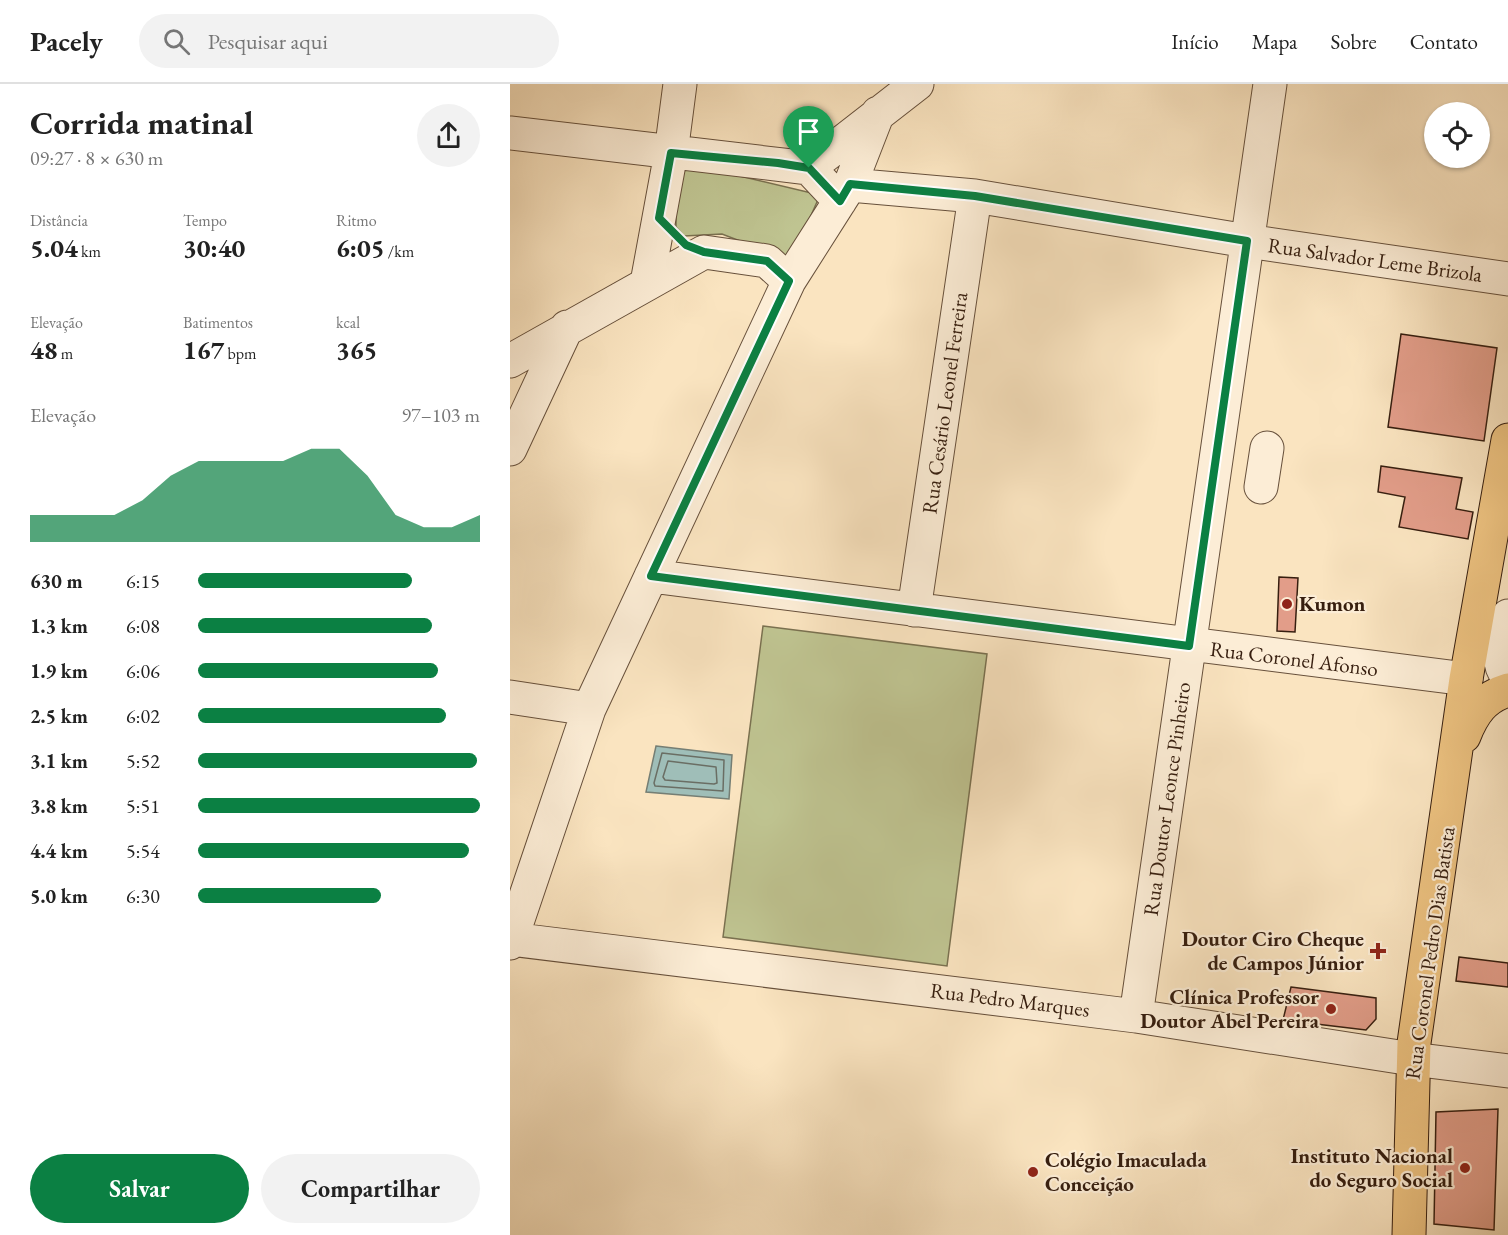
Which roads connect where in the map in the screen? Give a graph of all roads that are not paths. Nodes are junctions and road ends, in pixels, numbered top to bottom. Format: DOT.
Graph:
graph roads {
  1 [pos="680,84"];
  2 [pos="917,84"];
  3 [pos="1270,84"];
  4 [pos="878,113"];
  5 [pos="510,133"];
  6 [pos="671,153"];
  7 [pos="809,168"];
  8 [pos="845,193"];
  9 [pos="975,196"];
  10 [pos="659,218"];
  11 [pos="1247,241"];
  12 [pos="704,252"];
  13 [pos="1508,279"];
  14 [pos="789,281"];
  15 [pos="646,283"];
  16 [pos="567,327"];
  17 [pos="510,361"];
  18 [pos="1508,440"];
  19 [pos="1267,448"];
  20 [pos="510,449"];
  21 [pos="1261,487"];
  22 [pos="651,576"];
  23 [pos="914,610"];
  24 [pos="1508,616"];
  25 [pos="1189,646"];
  26 [pos="1508,677"];
  27 [pos="1466,679"];
  28 [pos="1508,684"];
  29 [pos="1508,690"];
  30 [pos="510,697"];
  31 [pos="589,709"];
  32 [pos="1456,760"];
  33 [pos="510,940"];
  34 [pos="1136,1016"];
  35 [pos="1413,1059"];
  36 [pos="1508,1071"];
  37 [pos="1409,1235"];
  1 -- 6 [label="street"];
  2 -- 4 [label="street"];
  3 -- 11 [label="street, Rua Doutor Leonce Pinheiro"];
  4 -- 7 [label="street"];
  4 -- 8 [label="street"];
  5 -- 6 [label="street"];
  6 -- 7 [label="street"];
  6 -- 10 [label="street"];
  7 -- 8 [label="street"];
  8 -- 9 [label="street, Rua Salvador Leme Brizola"];
  8 -- 14 [label="street"];
  9 -- 11 [label="street, Rua Salvador Leme Brizola"];
  9 -- 23 [label="street, Rua Cesário Leonel Ferreira"];
  10 -- 12 [label="street"];
  10 -- 15 [label="street"];
  11 -- 13 [label="street, Rua Salvador Leme Brizola"];
  11 -- 25 [label="street, Rua Doutor Leonce Pinheiro"];
  12 -- 14 [label="street"];
  12 -- 15 [label="street"];
  14 -- 22 [label="street"];
  15 -- 16 [label="street"];
  16 -- 17 [label="street"];
  16 -- 20 [label="street"];
  18 -- 27 [label="main road"];
  19 -- 21 [label="street"];
  22 -- 23 [label="street, Rua Coronel Afonso"];
  22 -- 31 [label="street"];
  23 -- 25 [label="street, Rua Coronel Afonso"];
  24 -- 26 [label="street"];
  25 -- 27 [label="street, Rua Coronel Afonso"];
  25 -- 34 [label="street, Rua Doutor Leonce Pinheiro"];
  27 -- 28 [label="main road, Rua Coronel Afonso"];
  27 -- 32 [label="main road, Rua Coronel Pedro Dias Batista"];
  29 -- 32 [label="main road"];
  30 -- 31 [label="street"];
  31 -- 33 [label="street"];
  32 -- 35 [label="main road, Rua Coronel Pedro Dias Batista"];
  33 -- 34 [label="street, Rua Pedro Marques"];
  34 -- 35 [label="street, Rua Pedro Marques"];
  35 -- 36 [label="street, Rua Pedro Marques"];
  35 -- 37 [label="main road, Rua Coronel Pedro Dias Batista"];
}
